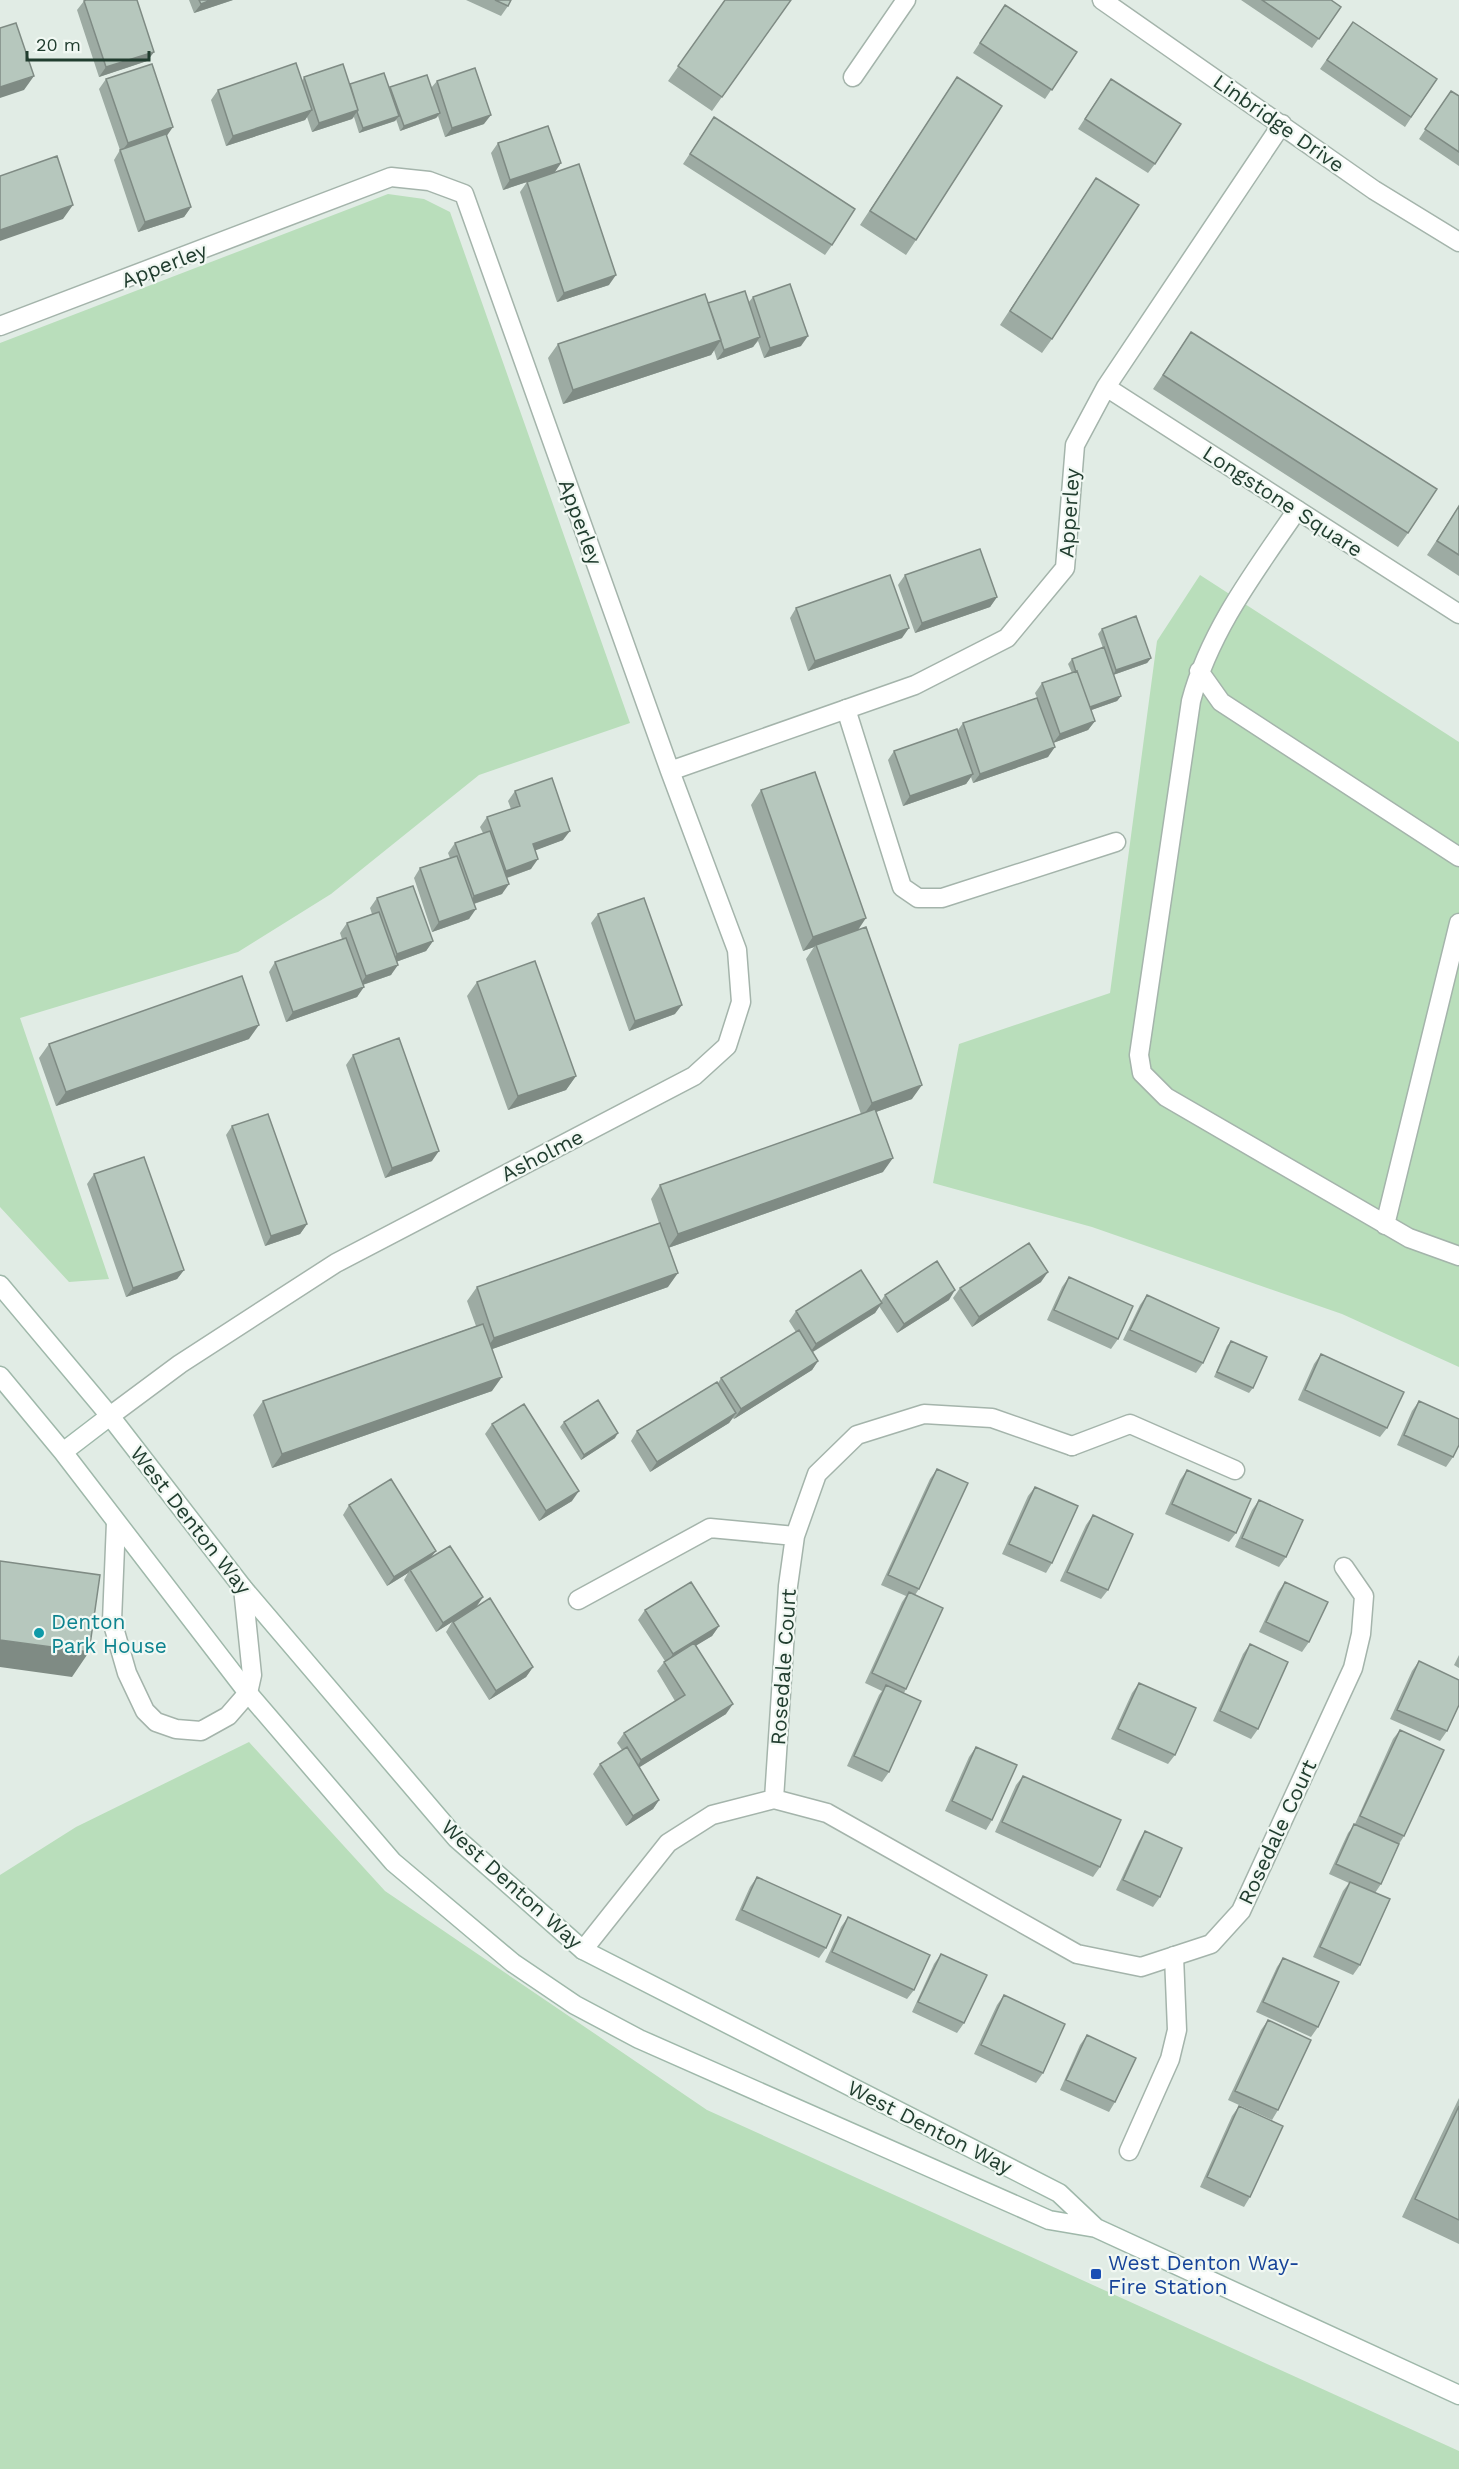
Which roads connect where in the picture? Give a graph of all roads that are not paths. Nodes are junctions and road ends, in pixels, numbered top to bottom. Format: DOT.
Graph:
graph roads {
  1 [pos="906,0"];
  2 [pos="1102,0"];
  3 [pos="853,77"];
  4 [pos="1282,124"];
  5 [pos="1459,242"];
  6 [pos="0,326"];
  7 [pos="1106,387"];
  8 [pos="1297,510"];
  9 [pos="1459,614"];
  10 [pos="1199,671"];
  11 [pos="846,709"];
  12 [pos="670,771"];
  13 [pos="1116,842"];
  14 [pos="1459,857"];
  15 [pos="1459,923"];
  16 [pos="1385,1225"];
  17 [pos="1459,1256"];
  18 [pos="0,1285"];
  19 [pos="0,1376"];
  20 [pos="110,1416"];
  21 [pos="63,1452"];
  22 [pos="1235,1470"];
  23 [pos="116,1522"];
  24 [pos="795,1536"];
  25 [pos="1344,1567"];
  26 [pos="243,1588"];
  27 [pos="578,1600"];
  28 [pos="248,1693"];
  29 [pos="774,1799"];
  30 [pos="584,1950"];
  31 [pos="1174,1956"];
  32 [pos="1129,2151"];
  33 [pos="1096,2228"];
  34 [pos="1459,2395"];
  1 -- 3 [label="street"];
  2 -- 4 [label="street, Linbridge Drive"];
  4 -- 5 [label="street, Linbridge Drive"];
  4 -- 7 [label="street"];
  6 -- 12 [label="street, Apperley"];
  7 -- 8 [label="street, Longstone Square"];
  7 -- 11 [label="street, Apperley"];
  8 -- 9 [label="street, Longstone Square"];
  8 -- 10 [label="street"];
  10 -- 14 [label="street"];
  10 -- 16 [label="street"];
  11 -- 12 [label="street, Apperley"];
  11 -- 13 [label="street"];
  12 -- 20 [label="street, Asholme"];
  15 -- 16 [label="street"];
  16 -- 17 [label="street"];
  18 -- 20 [label="street, West Denton Way"];
  19 -- 21 [label="street, West Denton Way"];
  20 -- 21 [label="street, Asholme"];
  20 -- 26 [label="street, West Denton Way"];
  21 -- 23 [label="street, West Denton Way"];
  22 -- 24 [label="street, Rosedale Court"];
  23 -- 28 [label="street, West Denton Way"];
  23 -- 28 [label="street"];
  24 -- 27 [label="street"];
  24 -- 29 [label="street, Rosedale Court"];
  25 -- 31 [label="street, Rosedale Court"];
  26 -- 28 [label="street"];
  26 -- 30 [label="street, West Denton Way"];
  28 -- 33 [label="street, West Denton Way"];
  29 -- 30 [label="street, Rosedale Court"];
  29 -- 31 [label="street, Rosedale Court"];
  30 -- 33 [label="street, West Denton Way"];
  31 -- 32 [label="street"];
  33 -- 34 [label="street, West Denton Way"];
}
